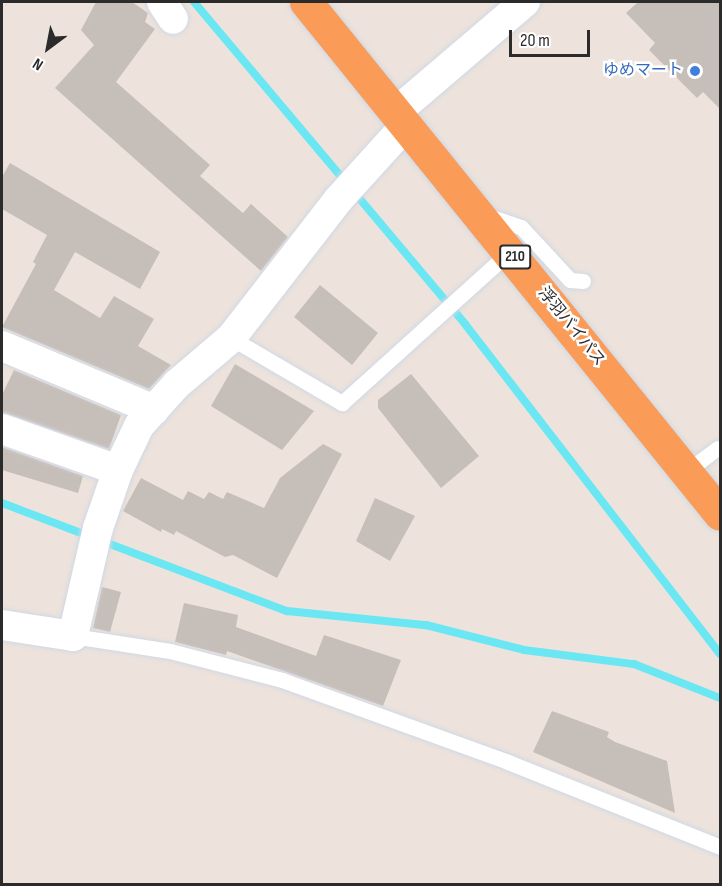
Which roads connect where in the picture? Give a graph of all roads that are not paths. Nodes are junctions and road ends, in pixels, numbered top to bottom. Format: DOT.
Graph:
graph roads {
  1 [pos="306,2"];
  2 [pos="525,2"];
  3 [pos="400,119"];
  4 [pos="477,212"];
  5 [pos="510,251"];
  6 [pos="583,281"];
  7 [pos="231,338"];
  8 [pos="2,346"];
  9 [pos="154,410"];
  10 [pos="2,429"];
  11 [pos="717,448"];
  12 [pos="118,470"];
  13 [pos="687,471"];
  14 [pos="720,514"];
  15 [pos="2,625"];
  16 [pos="73,636"];
  17 [pos="720,847"];
  1 -- 3 [label="highway, 浮羽バイパス / 210"];
  2 -- 3 [label="street"];
  3 -- 4 [label="highway, 浮羽バイパス / 210"];
  3 -- 7 [label="street"];
  4 -- 5 [label="highway, 浮羽バイパス / 210"];
  4 -- 6 [label="lane"];
  5 -- 7 [label="lane"];
  5 -- 13 [label="highway, 浮羽バイパス / 210"];
  7 -- 9 [label="street"];
  8 -- 9 [label="street"];
  9 -- 12 [label="street"];
  10 -- 12 [label="street"];
  11 -- 13 [label="lane"];
  12 -- 16 [label="street"];
  13 -- 14 [label="highway, 浮羽バイパス / 210"];
  15 -- 16 [label="street"];
  16 -- 17 [label="lane"];
}
